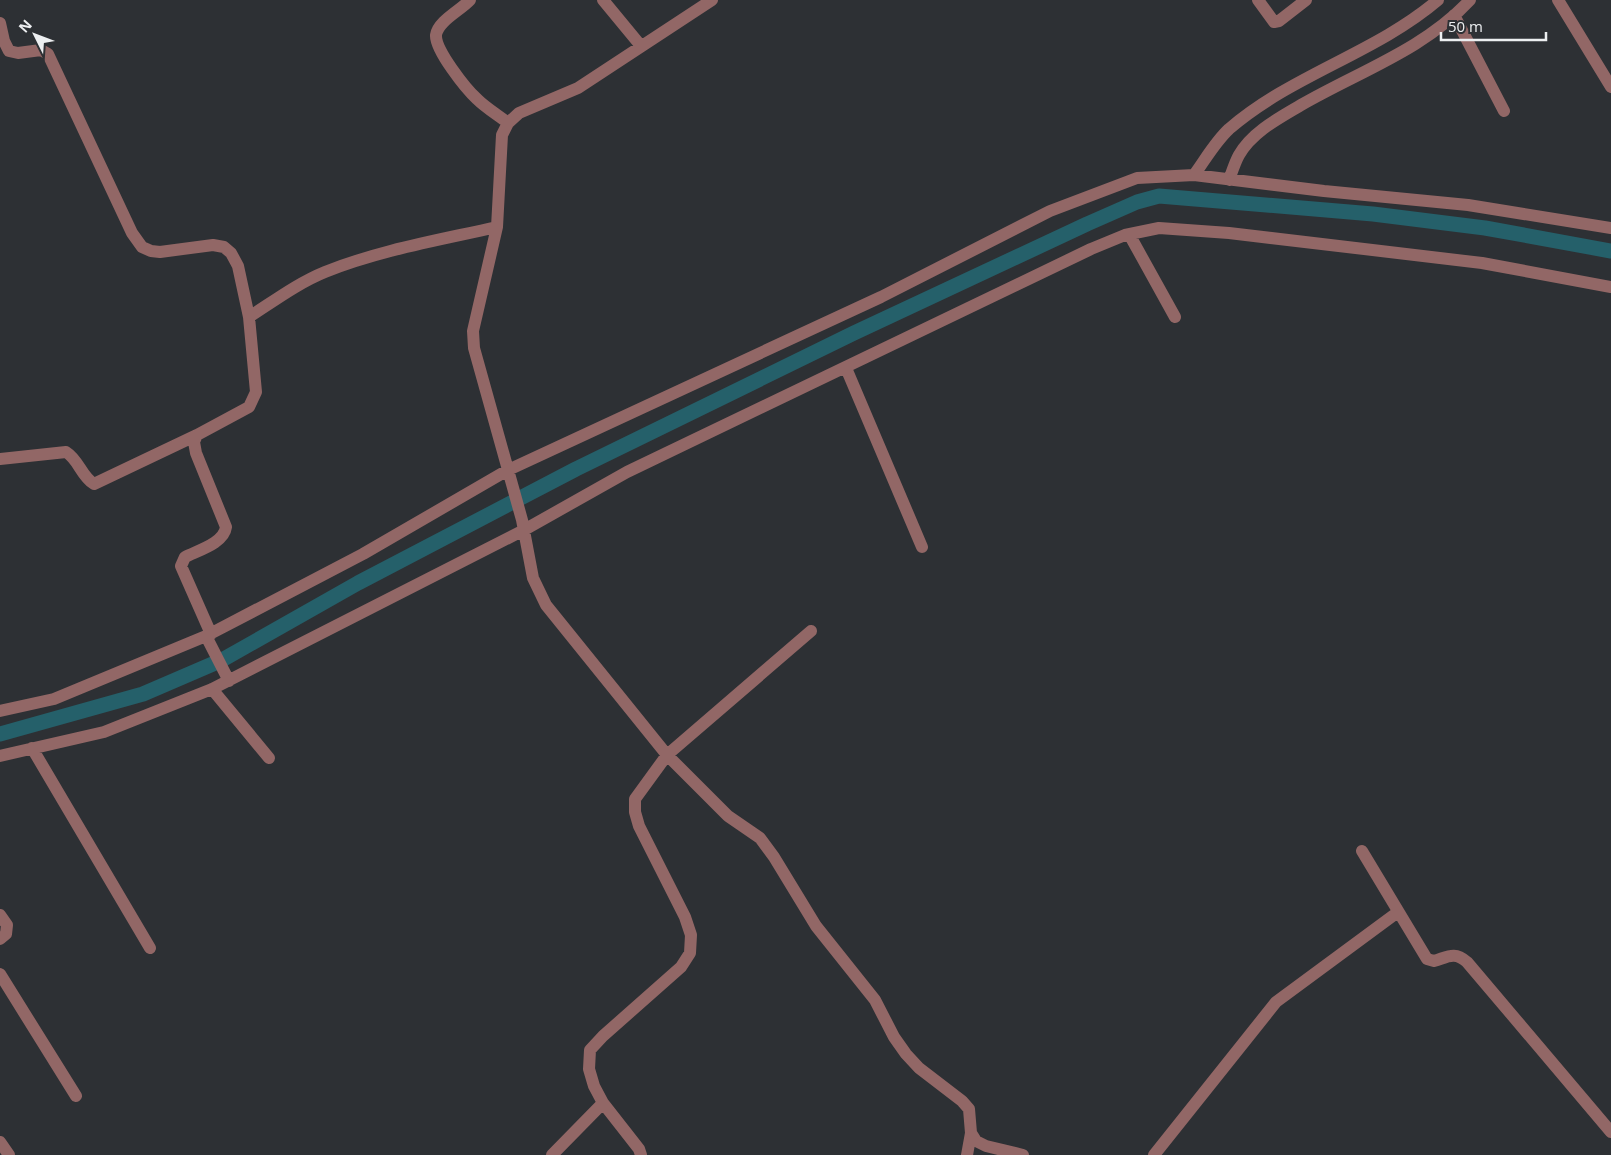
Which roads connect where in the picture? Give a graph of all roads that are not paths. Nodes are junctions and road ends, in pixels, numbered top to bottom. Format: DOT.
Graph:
graph roads {
  1 [pos="470,0"];
  2 [pos="603,0"];
  3 [pos="712,0"];
  4 [pos="1258,0"];
  5 [pos="1306,0"];
  6 [pos="1438,0"];
  7 [pos="1470,0"];
  8 [pos="1558,0"];
  9 [pos="1454,15"];
  10 [pos="0,23"];
  11 [pos="641,46"];
  12 [pos="1611,87"];
  13 [pos="1504,111"];
  14 [pos="508,123"];
  15 [pos="1194,175"];
  16 [pos="1229,180"];
  17 [pos="1611,218"];
  18 [pos="1596,225"];
  19 [pos="497,227"];
  20 [pos="1611,228"];
  21 [pos="1129,234"];
  22 [pos="1611,287"];
  23 [pos="249,317"];
  24 [pos="1175,317"];
  25 [pos="846,368"];
  26 [pos="197,435"];
  27 [pos="0,460"];
  28 [pos="510,476"];
  29 [pos="523,525"];
  30 [pos="922,547"];
  31 [pos="811,630"];
  32 [pos="210,639"];
  33 [pos="227,677"];
  34 [pos="212,689"];
  35 [pos="0,712"];
  36 [pos="32,748"];
  37 [pos="0,756"];
  38 [pos="667,756"];
  39 [pos="269,758"];
  40 [pos="1362,851"];
  41 [pos="1398,912"];
  42 [pos="0,915"];
  43 [pos="0,939"];
  44 [pos="150,948"];
  45 [pos="0,974"];
  46 [pos="76,1096"];
  47 [pos="603,1103"];
  48 [pos="971,1132"];
  49 [pos="1611,1132"];
  50 [pos="0,1142"];
  51 [pos="9,1155"];
  52 [pos="552,1155"];
  53 [pos="641,1155"];
  54 [pos="967,1155"];
  55 [pos="1023,1155"];
  56 [pos="1154,1155"];
  1 -- 14 [label="street"];
  2 -- 11 [label="street"];
  3 -- 11 [label="street"];
  4 -- 5 [label="street"];
  6 -- 15 [label="street"];
  7 -- 9 [label="street"];
  8 -- 12 [label="street"];
  9 -- 13 [label="street"];
  9 -- 16 [label="street"];
  10 -- 23 [label="street"];
  11 -- 14 [label="street"];
  14 -- 19 [label="street"];
  15 -- 16 [label="street"];
  15 -- 28 [label="street"];
  16 -- 18 [label="street"];
  17 -- 18 [label="street"];
  18 -- 20 [label="street"];
  19 -- 23 [label="street"];
  19 -- 28 [label="street"];
  21 -- 22 [label="street"];
  21 -- 24 [label="street"];
  21 -- 25 [label="street"];
  23 -- 26 [label="street"];
  25 -- 29 [label="street"];
  25 -- 30 [label="street"];
  26 -- 27 [label="street"];
  26 -- 32 [label="street"];
  28 -- 29 [label="street"];
  28 -- 32 [label="street"];
  29 -- 33 [label="street"];
  29 -- 38 [label="street"];
  31 -- 38 [label="street"];
  32 -- 33 [label="street"];
  32 -- 35 [label="street"];
  33 -- 34 [label="street"];
  34 -- 36 [label="street"];
  34 -- 39 [label="street"];
  36 -- 37 [label="street"];
  36 -- 44 [label="street"];
  38 -- 47 [label="street"];
  38 -- 48 [label="street"];
  40 -- 41 [label="street"];
  41 -- 49 [label="street"];
  41 -- 56 [label="street"];
  42 -- 43 [label="street"];
  45 -- 46 [label="street"];
  47 -- 52 [label="street"];
  47 -- 53 [label="street"];
  48 -- 54 [label="street"];
  48 -- 55 [label="street"];
  50 -- 51 [label="street"];
}
